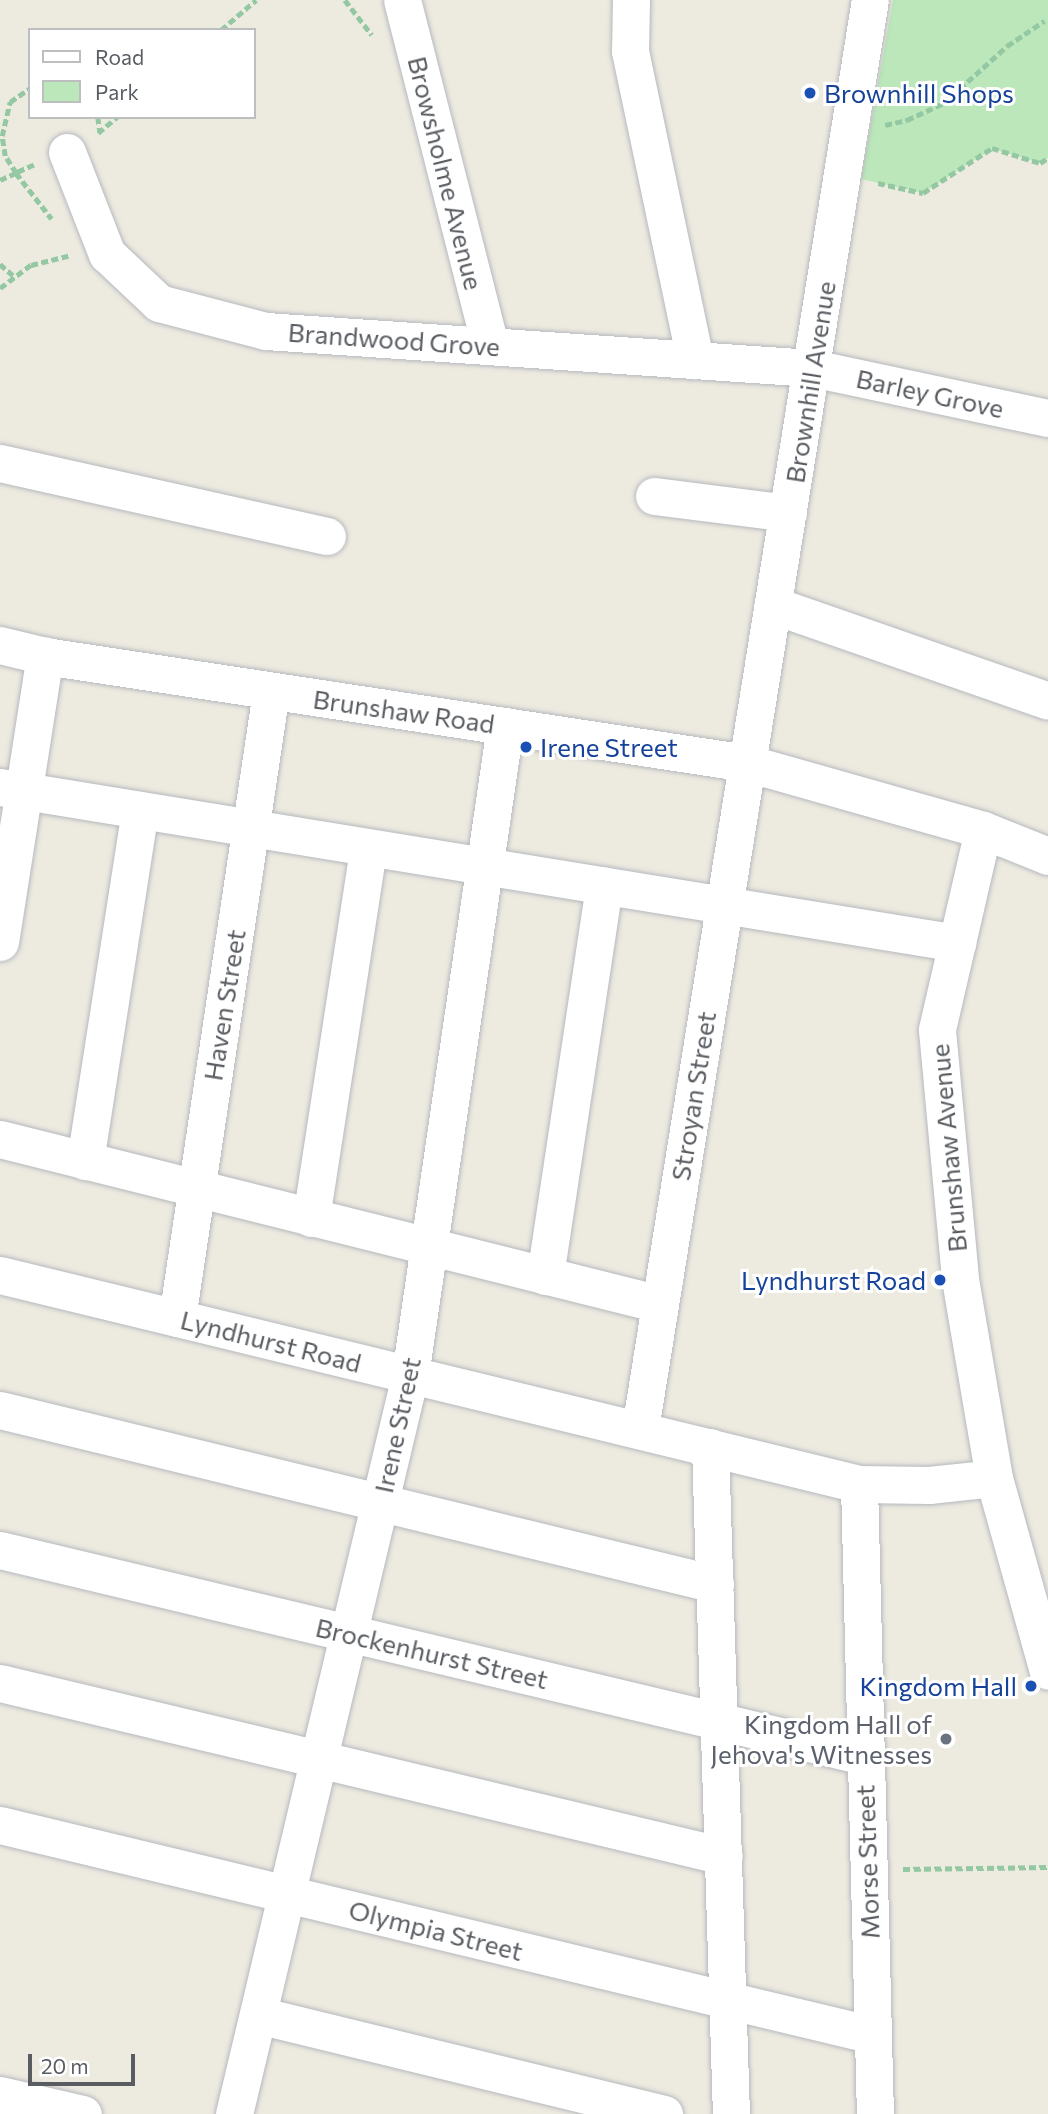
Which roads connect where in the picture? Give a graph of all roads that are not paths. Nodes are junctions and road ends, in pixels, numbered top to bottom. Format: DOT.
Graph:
graph roads {
  1 [pos="402,0"];
  2 [pos="631,0"];
  3 [pos="870,0"];
  4 [pos="67,152"];
  5 [pos="490,346"];
  6 [pos="695,360"];
  7 [pos="812,368"];
  8 [pos="1048,418"];
  9 [pos="0,463"];
  10 [pos="654,496"];
  11 [pos="789,513"];
  12 [pos="327,536"];
  13 [pos="773,605"];
  14 [pos="0,645"];
  15 [pos="44,656"];
  16 [pos="271,691"];
  17 [pos="1048,701"];
  18 [pos="505,726"];
  19 [pos="747,763"];
  20 [pos="12,788"];
  21 [pos="141,810"];
  22 [pos="251,828"];
  23 [pos="983,830"];
  24 [pos="368,848"];
  25 [pos="1048,856"];
  26 [pos="484,867"];
  27 [pos="604,885"];
  28 [pos="724,904"];
  29 [pos="0,942"];
  30 [pos="957,943"];
  31 [pos="0,1139"];
  32 [pos="85,1161"];
  33 [pos="197,1190"];
  34 [pos="312,1218"];
  35 [pos="429,1248"];
  36 [pos="0,1275"];
  37 [pos="545,1276"];
  38 [pos="660,1304"];
  39 [pos="177,1318"];
  40 [pos="410,1375"];
  41 [pos="0,1410"];
  42 [pos="640,1429"];
  43 [pos="710,1447"];
  44 [pos="994,1478"];
  45 [pos="859,1484"];
  46 [pos="380,1501"];
  47 [pos="0,1550"];
  48 [pos="715,1584"];
  49 [pos="349,1633"];
  50 [pos="1048,1671"];
  51 [pos="0,1683"];
  52 [pos="720,1721"];
  53 [pos="864,1756"];
  54 [pos="319,1759"];
  55 [pos="0,1825"];
  56 [pos="724,1856"];
  57 [pos="287,1894"];
  58 [pos="729,2001"];
  59 [pos="258,2015"];
  60 [pos="873,2035"];
  61 [pos="0,2095"];
  62 [pos="83,2114"];
  63 [pos="234,2114"];
  64 [pos="664,2114"];
  65 [pos="731,2114"];
  66 [pos="875,2114"];
  1 -- 5 [label="street, Browsholme Avenue"];
  2 -- 6 [label="street"];
  3 -- 7 [label="street, Brownhill Avenue"];
  4 -- 5 [label="street, Brandwood Grove"];
  5 -- 6 [label="street, Brandwood Grove"];
  6 -- 7 [label="street, Brandwood Grove"];
  7 -- 8 [label="street, Barley Grove"];
  7 -- 11 [label="street, Brownhill Avenue"];
  9 -- 12 [label="street"];
  10 -- 11 [label="street"];
  11 -- 13 [label="street, Brownhill Avenue"];
  13 -- 17 [label="street"];
  13 -- 19 [label="street, Brownhill Avenue"];
  14 -- 15 [label="street, Brunshaw Road"];
  15 -- 16 [label="street, Brunshaw Road"];
  15 -- 20 [label="street"];
  16 -- 18 [label="street, Brunshaw Road"];
  16 -- 22 [label="street, Haven Street"];
  18 -- 19 [label="street, Brunshaw Road"];
  18 -- 26 [label="street, Irene Street"];
  19 -- 23 [label="street, Brunshaw Road"];
  19 -- 28 [label="street, Stroyan Street"];
  20 -- 21 [label="street"];
  20 -- 29 [label="street"];
  21 -- 22 [label="street"];
  21 -- 32 [label="street"];
  22 -- 24 [label="street"];
  22 -- 33 [label="street, Haven Street"];
  23 -- 25 [label="street, Brunshaw Road"];
  23 -- 30 [label="street, Brunshaw Avenue"];
  24 -- 26 [label="street"];
  24 -- 34 [label="street"];
  26 -- 27 [label="street"];
  26 -- 35 [label="street, Irene Street"];
  27 -- 28 [label="street"];
  27 -- 37 [label="street"];
  28 -- 30 [label="street"];
  28 -- 38 [label="street, Stroyan Street"];
  30 -- 44 [label="street, Brunshaw Avenue"];
  31 -- 32 [label="street"];
  32 -- 33 [label="street"];
  33 -- 34 [label="street"];
  33 -- 39 [label="street, Haven Street"];
  34 -- 35 [label="street"];
  35 -- 37 [label="street"];
  35 -- 40 [label="street, Irene Street"];
  36 -- 39 [label="street, Lyndhurst Road"];
  37 -- 38 [label="street"];
  38 -- 42 [label="street, Stroyan Street"];
  39 -- 40 [label="street, Lyndhurst Road"];
  40 -- 42 [label="street, Lyndhurst Road"];
  40 -- 46 [label="street, Irene Street"];
  41 -- 46 [label="street"];
  42 -- 43 [label="street, Lyndhurst Road"];
  43 -- 45 [label="street, Lyndhurst Road"];
  43 -- 48 [label="street"];
  44 -- 45 [label="street, Lyndhurst Road"];
  44 -- 50 [label="street, Brunshaw Avenue"];
  45 -- 53 [label="street, Morse Street"];
  46 -- 48 [label="street"];
  46 -- 49 [label="street, Irene Street"];
  47 -- 49 [label="street, Brockenhurst Street"];
  48 -- 52 [label="street"];
  49 -- 52 [label="street, Brockenhurst Street"];
  49 -- 54 [label="street, Irene Street"];
  51 -- 54 [label="street"];
  52 -- 53 [label="street, Brockenhurst Street"];
  52 -- 56 [label="street"];
  53 -- 60 [label="street, Morse Street"];
  54 -- 56 [label="street"];
  54 -- 57 [label="street, Irene Street"];
  55 -- 57 [label="street, Olympia Street"];
  56 -- 58 [label="street"];
  57 -- 58 [label="street, Olympia Street"];
  57 -- 59 [label="street, Irene Street"];
  58 -- 60 [label="street, Olympia Street"];
  58 -- 65 [label="street"];
  59 -- 63 [label="street, Irene Street"];
  59 -- 64 [label="street"];
  60 -- 66 [label="street, Morse Street"];
  61 -- 62 [label="street"];
}
